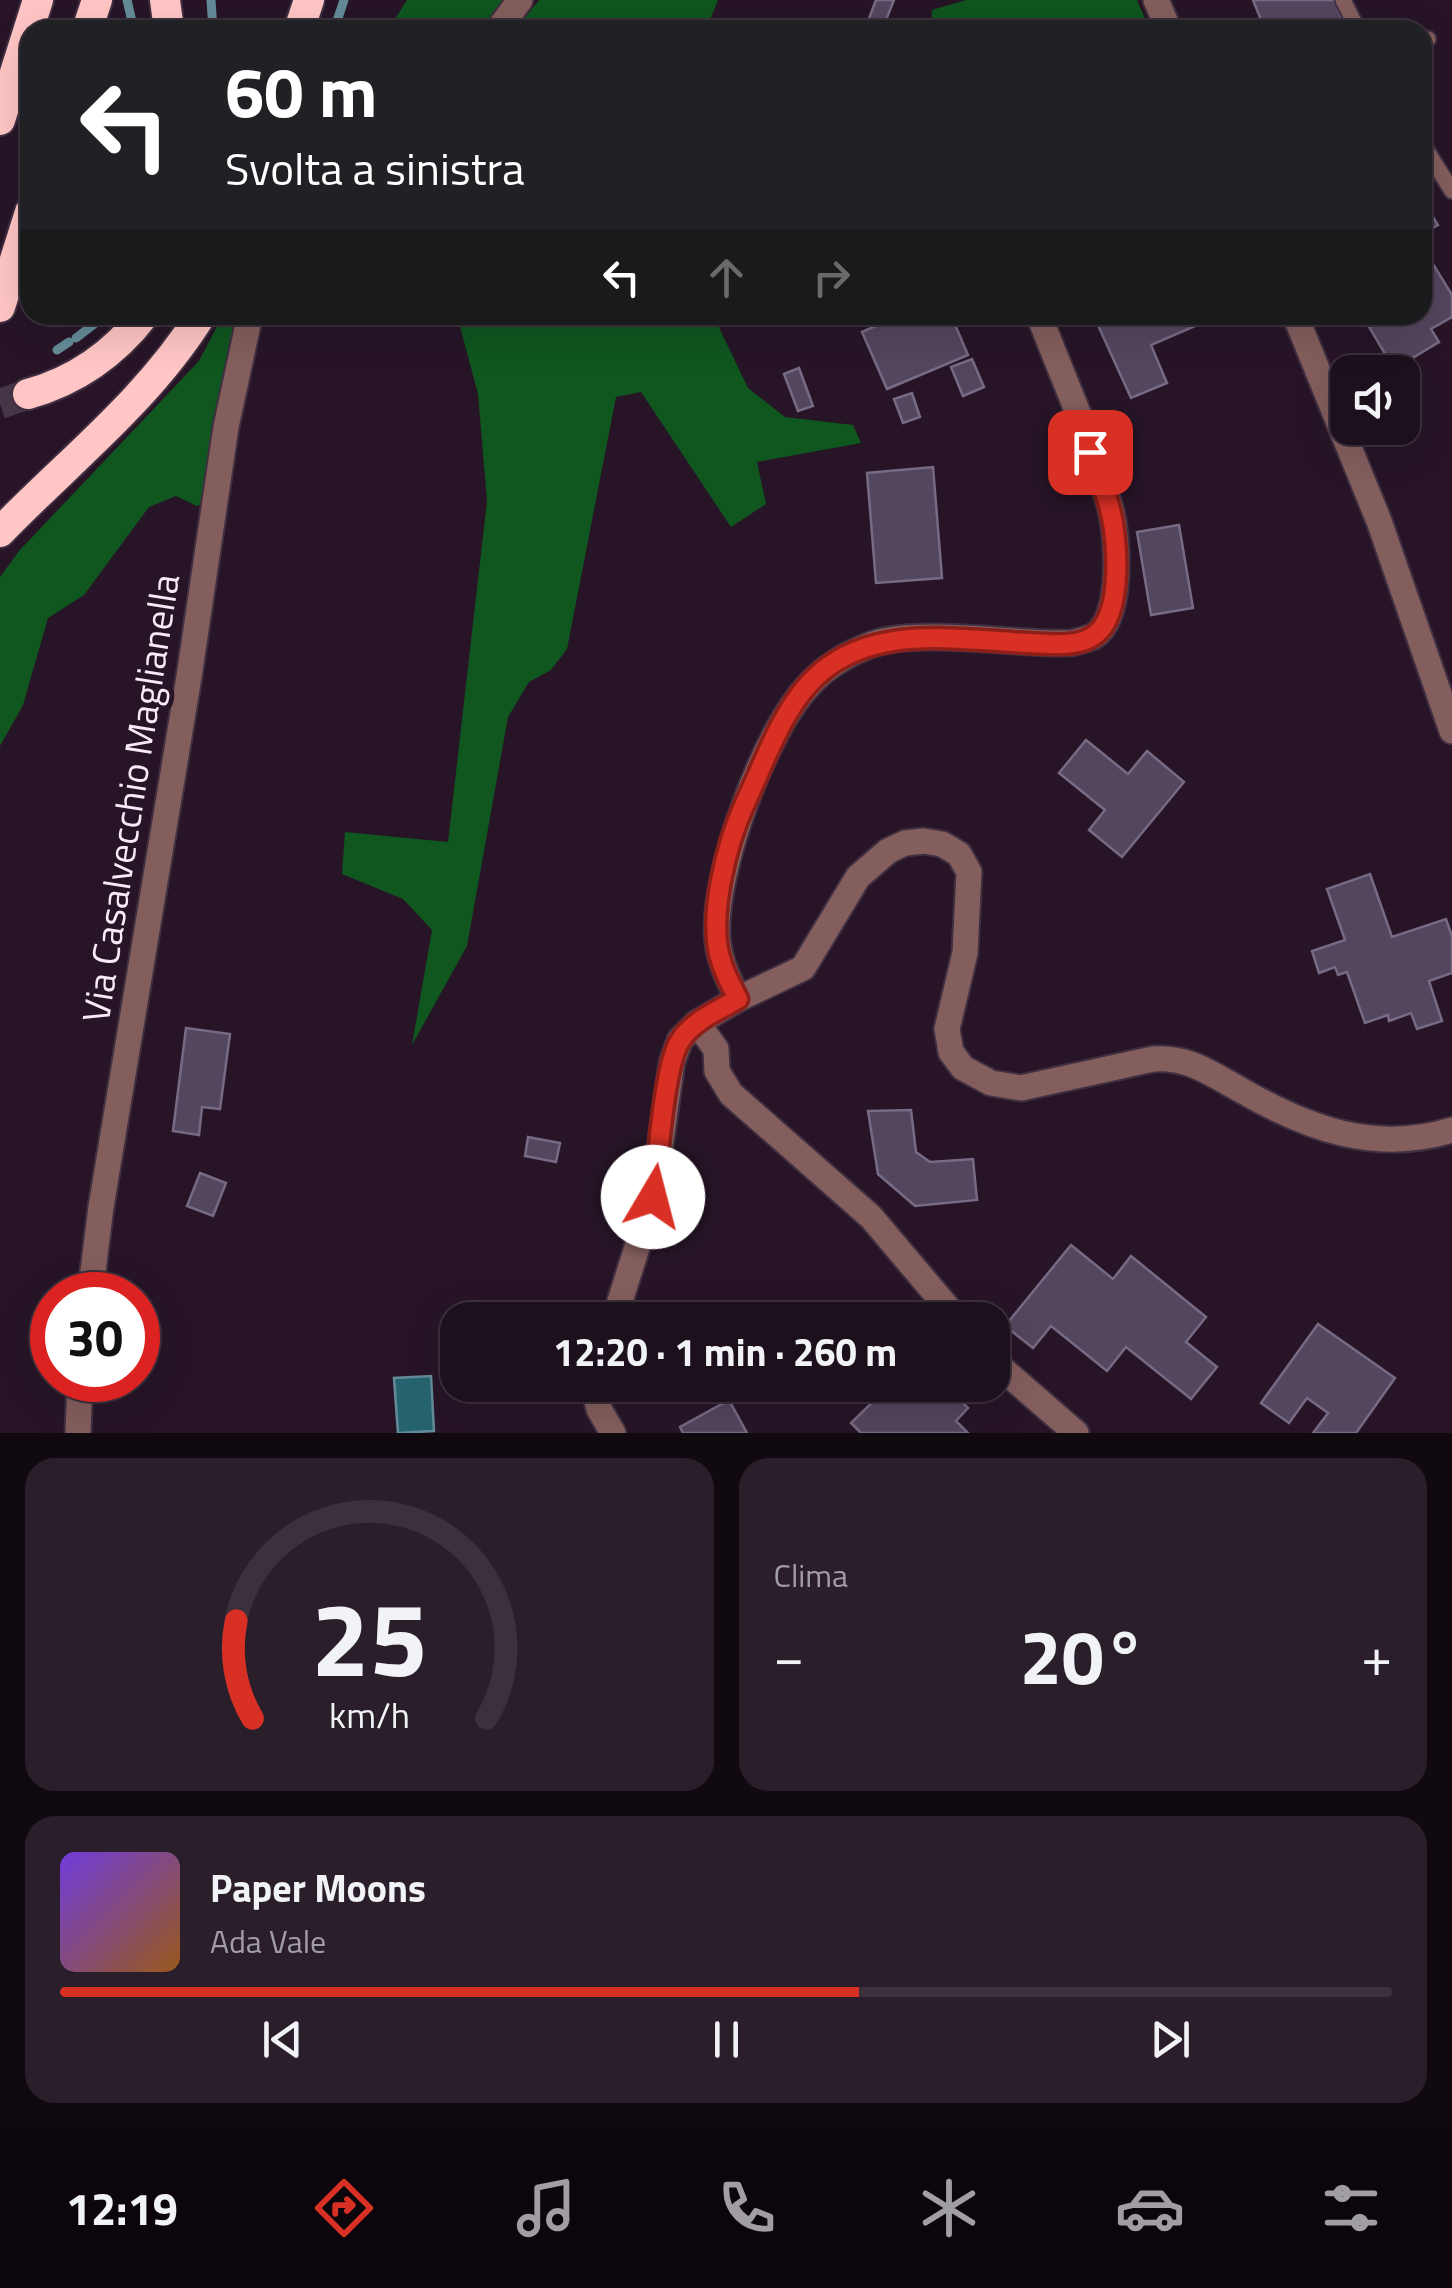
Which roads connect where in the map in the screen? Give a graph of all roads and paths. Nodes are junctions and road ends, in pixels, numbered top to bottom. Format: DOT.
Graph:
graph roads {
  1 [pos="20,57"];
  2 [pos="0,120"];
  3 [pos="1432,159"];
  4 [pos="1452,191"];
  5 [pos="20,244"];
  6 [pos="0,307"];
  7 [pos="134,325"];
  8 [pos="194,325"];
  9 [pos="248,325"];
  10 [pos="1042,325"];
  11 [pos="1299,325"];
  12 [pos="28,394"];
  13 [pos="0,532"];
  14 [pos="1452,731"];
  15 [pos="738,999"];
  16 [pos="696,1024"];
  17 [pos="1452,1130"];
  18 [pos="93,1272"];
  19 [pos="620,1302"];
  20 [pos="943,1302"];
  21 [pos="1010,1376"];
  22 [pos="79,1402"];
  23 [pos="597,1402"];
  24 [pos="78,1433"];
  25 [pos="613,1433"];
  26 [pos="1076,1433"];
  1 -- 2 [label="highway"];
  3 -- 4 [label="lane"];
  5 -- 6 [label="highway"];
  7 -- 12 [label="highway"];
  8 -- 13 [label="highway"];
  9 -- 18 [label="street, Via Casalvecchio Maglianella"];
  10 -- 15 [label="street"];
  11 -- 14 [label="street"];
  15 -- 16 [label="street"];
  15 -- 17 [label="street"];
  16 -- 19 [label="street"];
  16 -- 20 [label="street"];
  21 -- 26 [label="street"];
  22 -- 24 [label="street"];
  23 -- 25 [label="street"];
}
